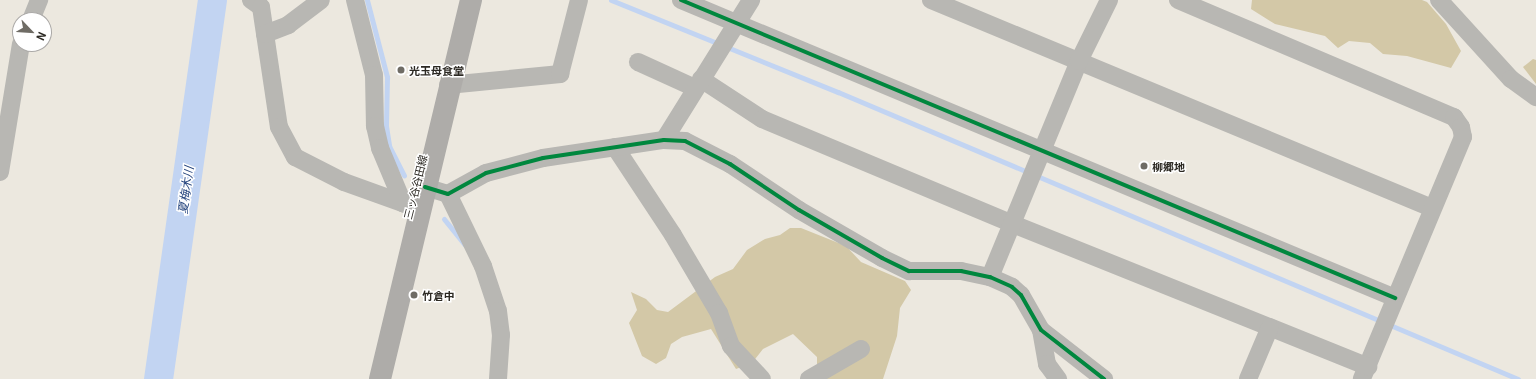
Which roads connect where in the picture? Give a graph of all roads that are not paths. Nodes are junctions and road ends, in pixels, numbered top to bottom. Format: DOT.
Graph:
graph roads {
  1 [pos="39,0"];
  2 [pos="321,0"];
  3 [pos="355,0"];
  4 [pos="471,0"];
  5 [pos="579,0"];
  6 [pos="681,0"];
  7 [pos="751,0"];
  8 [pos="931,0"];
  9 [pos="1109,0"];
  10 [pos="1178,0"];
  11 [pos="1439,0"];
  12 [pos="258,2"];
  13 [pos="34,12"];
  14 [pos="736,22"];
  15 [pos="265,34"];
  16 [pos="20,52"];
  17 [pos="1078,61"];
  18 [pos="638,62"];
  19 [pos="698,84"];
  20 [pos="448,85"];
  21 [pos="1536,97"];
  22 [pos="664,140"];
  23 [pos="615,147"];
  24 [pos="1041,157"];
  25 [pos="0,172"];
  26 [pos="425,187"];
  27 [pos="448,194"];
  28 [pos="411,206"];
  29 [pos="1432,208"];
  30 [pos="1013,224"];
  31 [pos="990,277"];
  32 [pos="1395,298"];
  33 [pos="1270,327"];
  34 [pos="1041,330"];
  35 [pos="861,349"];
  36 [pos="1365,373"];
  37 [pos="380,379"];
  38 [pos="498,379"];
  39 [pos="762,379"];
  40 [pos="809,379"];
  41 [pos="1058,379"];
  42 [pos="1104,379"];
  43 [pos="1248,379"];
  1 -- 13 [label="street"];
  2 -- 15 [label="street"];
  3 -- 28 [label="street"];
  4 -- 20 [label="main road, 三ッ谷谷田線"];
  5 -- 20 [label="street"];
  6 -- 14 [label="street"];
  7 -- 14 [label="street"];
  8 -- 17 [label="street"];
  9 -- 17 [label="street"];
  10 -- 29 [label="street"];
  11 -- 21 [label="street"];
  12 -- 15 [label="street"];
  14 -- 19 [label="street"];
  14 -- 24 [label="street"];
  15 -- 28 [label="street"];
  16 -- 25 [label="street"];
  17 -- 24 [label="street"];
  17 -- 29 [label="street"];
  18 -- 19 [label="street"];
  19 -- 22 [label="street"];
  19 -- 30 [label="street"];
  20 -- 26 [label="main road, 三ッ谷谷田線"];
  22 -- 23 [label="street"];
  22 -- 31 [label="street"];
  23 -- 27 [label="street"];
  23 -- 39 [label="street"];
  24 -- 30 [label="street"];
  24 -- 32 [label="street"];
  26 -- 27 [label="street"];
  26 -- 28 [label="main road, 三ッ谷谷田線"];
  27 -- 38 [label="street"];
  28 -- 37 [label="main road, 三ッ谷谷田線"];
  29 -- 32 [label="street"];
  30 -- 31 [label="street"];
  30 -- 33 [label="street"];
  31 -- 34 [label="street"];
  32 -- 36 [label="street"];
  33 -- 36 [label="street"];
  33 -- 43 [label="street"];
  34 -- 41 [label="street"];
  34 -- 42 [label="street"];
  35 -- 40 [label="street"];
}
